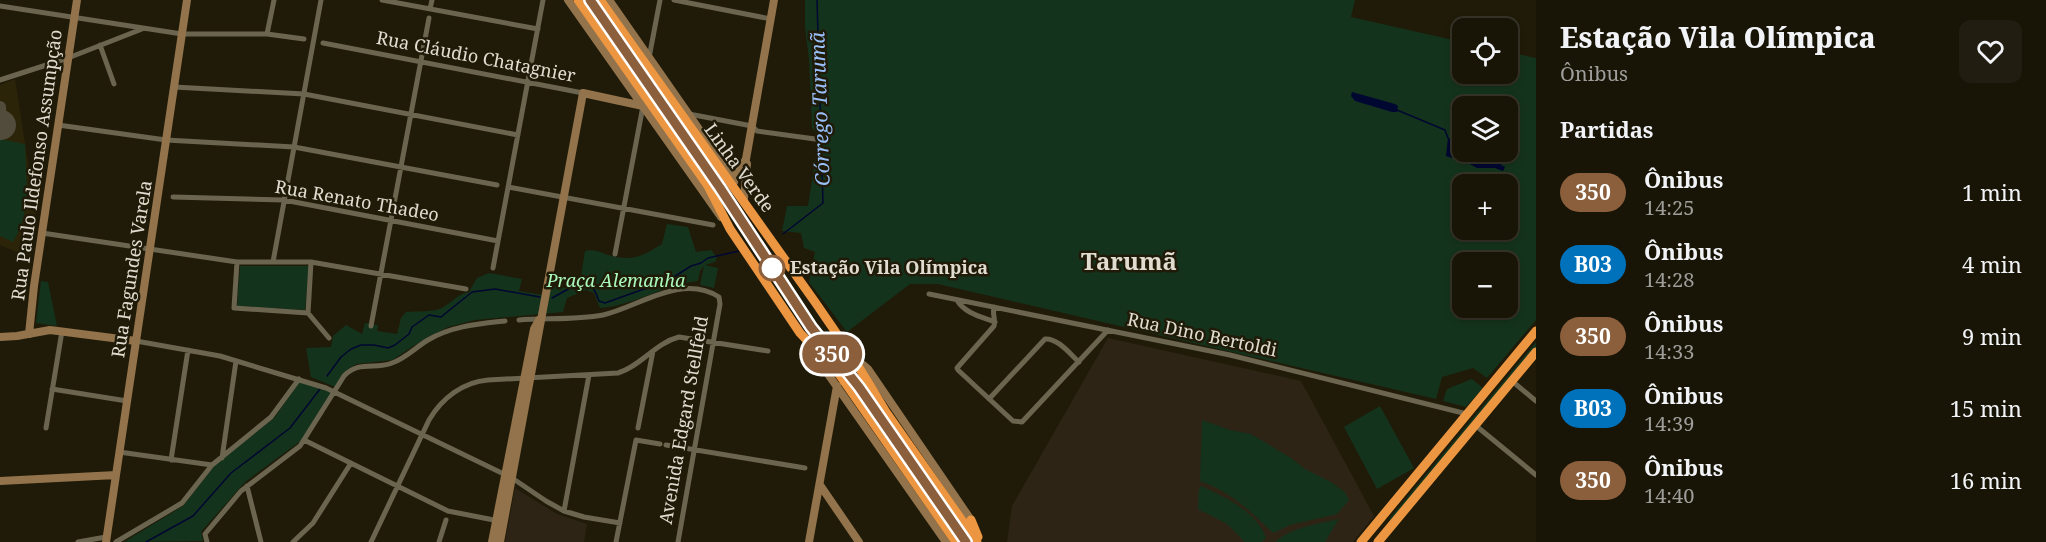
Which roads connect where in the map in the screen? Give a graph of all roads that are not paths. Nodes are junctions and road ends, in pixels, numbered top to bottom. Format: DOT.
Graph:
graph roads {
  1 [pos="77,0"];
  2 [pos="187,0"];
  3 [pos="274,0"];
  4 [pos="321,0"];
  5 [pos="382,0"];
  6 [pos="432,0"];
  7 [pos="543,0"];
  8 [pos="568,0"];
  9 [pos="578,0"];
  10 [pos="600,0"];
  11 [pos="609,0"];
  12 [pos="660,0"];
  13 [pos="674,0"];
  14 [pos="774,0"];
  15 [pos="0,6"];
  16 [pos="430,9"];
  17 [pos="74,17"];
  18 [pos="429,18"];
  19 [pos="771,19"];
  20 [pos="144,28"];
  21 [pos="538,29"];
  22 [pos="182,34"];
  23 [pos="267,34"];
  24 [pos="304,39"];
  25 [pos="322,43"];
  26 [pos="100,45"];
  27 [pos="68,58"];
  28 [pos="650,58"];
  29 [pos="420,62"];
  30 [pos="0,80"];
  31 [pos="528,83"];
  32 [pos="114,84"];
  33 [pos="174,87"];
  34 [pos="583,93"];
  35 [pos="304,94"];
  36 [pos="634,94"];
  37 [pos="623,101"];
  38 [pos="643,106"];
  39 [pos="411,114"];
  40 [pos="689,114"];
  41 [pos="649,115"];
  42 [pos="640,119"];
  43 [pos="58,125"];
  44 [pos="752,126"];
  45 [pos="518,135"];
  46 [pos="815,139"];
  47 [pos="166,140"];
  48 [pos="294,147"];
  49 [pos="746,159"];
  50 [pos="724,165"];
  51 [pos="401,167"];
  52 [pos="498,185"];
  53 [pos="508,187"];
  54 [pos="173,197"];
  55 [pos="563,197"];
  56 [pos="744,199"];
  57 [pos="284,200"];
  58 [pos="623,209"];
  59 [pos="751,213"];
  60 [pos="391,221"];
  61 [pos="713,225"];
  62 [pos="730,229"];
  63 [pos="42,233"];
  64 [pos="498,242"];
  65 [pos="150,249"];
  66 [pos="615,254"];
  67 [pos="237,262"];
  68 [pos="273,262"];
  69 [pos="311,262"];
  70 [pos="494,268"];
  71 [pos="381,274"];
  72 [pos="466,289"];
  73 [pos="929,294"];
  74 [pos="957,300"];
  75 [pos="994,307"];
  76 [pos="308,313"];
  77 [pos="540,319"];
  78 [pos="519,320"];
  79 [pos="505,321"];
  80 [pos="995,322"];
  81 [pos="371,326"];
  82 [pos="1108,330"];
  83 [pos="62,331"];
  84 [pos="1536,331"];
  85 [pos="800,333"];
  86 [pos="29,334"];
  87 [pos="0,337"];
  88 [pos="329,338"];
  89 [pos="136,341"];
  90 [pos="714,342"];
  91 [pos="188,350"];
  92 [pos="653,351"];
  93 [pos="768,351"];
  94 [pos="1536,352"];
  95 [pos="852,356"];
  96 [pos="236,361"];
  97 [pos="1079,362"];
  98 [pos="589,375"];
  99 [pos="528,378"];
  100 [pos="299,379"];
  101 [pos="1512,381"];
  102 [pos="837,386"];
  103 [pos="52,389"];
  104 [pos="335,391"];
  105 [pos="989,399"];
  106 [pos="127,401"];
  107 [pos="848,401"];
  108 [pos="1536,401"];
  109 [pos="834,406"];
  110 [pos="1467,414"];
  111 [pos="1475,425"];
  112 [pos="45,428"];
  113 [pos="638,428"];
  114 [pos="422,434"];
  115 [pos="304,440"];
  116 [pos="694,450"];
  117 [pos="119,452"];
  118 [pos="222,458"];
  119 [pos="171,460"];
  120 [pos="351,463"];
  121 [pos="212,465"];
  122 [pos="805,468"];
  123 [pos="116,475"];
  124 [pos="1536,475"];
  125 [pos="509,477"];
  126 [pos="0,481"];
  127 [pos="820,485"];
  128 [pos="247,486"];
  129 [pos="397,486"];
  130 [pos="564,510"];
  131 [pos="446,520"];
  132 [pos="972,520"];
  133 [pos="500,522"];
  134 [pos="620,523"];
  135 [pos="106,539"];
  136 [pos="1380,541"];
  137 [pos="78,542"];
  138 [pos="116,542"];
  139 [pos="207,542"];
  140 [pos="261,542"];
  141 [pos="293,542"];
  142 [pos="371,542"];
  143 [pos="439,542"];
  144 [pos="492,542"];
  145 [pos="500,542"];
  146 [pos="616,542"];
  147 [pos="678,542"];
  148 [pos="810,542"];
  149 [pos="859,542"];
  150 [pos="946,542"];
  151 [pos="956,542"];
  152 [pos="979,542"];
  153 [pos="1361,542"];
  1 -- 17 [label="main road, Rua Paulo Ildefonso Assumpção"];
  2 -- 22 [label="main road, Rua Fagundes Varela"];
  3 -- 23 [label="street"];
  4 -- 35 [label="street"];
  5 -- 16 [label="street"];
  6 -- 16 [label="street"];
  7 -- 21 [label="street"];
  8 -- 36 [label="main road"];
  9 -- 62 [label="highway, Linha Verde"];
  10 -- 59 [label="highway, Linha Verde"];
  11 -- 28 [label="main road"];
  12 -- 28 [label="street"];
  13 -- 19 [label="street"];
  14 -- 19 [label="main road"];
  15 -- 17 [label="street"];
  16 -- 21 [label="street"];
  17 -- 20 [label="street"];
  17 -- 27 [label="main road, Rua Paulo Ildefonso Assumpção"];
  18 -- 29 [label="street"];
  19 -- 44 [label="main road"];
  20 -- 22 [label="street"];
  20 -- 26 [label="street"];
  21 -- 31 [label="street"];
  22 -- 23 [label="street"];
  22 -- 33 [label="main road, Rua Fagundes Varela"];
  23 -- 24 [label="street"];
  25 -- 29 [label="street, Rua Cláudio Chatagnier"];
  26 -- 27 [label="street"];
  26 -- 32 [label="street"];
  27 -- 30 [label="street"];
  27 -- 43 [label="main road, Rua Paulo Ildefonso Assumpção"];
  28 -- 40 [label="main road"];
  29 -- 31 [label="street, Rua Cláudio Chatagnier"];
  29 -- 39 [label="street"];
  31 -- 34 [label="street, Rua Cláudio Chatagnier"];
  31 -- 45 [label="street"];
  33 -- 35 [label="street"];
  33 -- 47 [label="main road, Rua Fagundes Varela"];
  34 -- 37 [label="main road, Rua Cláudio Chatagnier"];
  34 -- 55 [label="main road"];
  35 -- 39 [label="street"];
  35 -- 48 [label="street"];
  36 -- 37 [label="main road"];
  36 -- 38 [label="main road"];
  37 -- 38 [label="main road, Rua Cláudio Chatagnier"];
  38 -- 41 [label="main road"];
  38 -- 42 [label="street"];
  39 -- 45 [label="street"];
  39 -- 51 [label="street"];
  40 -- 44 [label="street"];
  40 -- 50 [label="main road"];
  41 -- 42 [label="street"];
  41 -- 62 [label="main road"];
  42 -- 58 [label="street"];
  43 -- 47 [label="street"];
  43 -- 63 [label="main road, Rua Paulo Ildefonso Assumpção"];
  44 -- 46 [label="street"];
  44 -- 49 [label="main road"];
  45 -- 53 [label="street"];
  47 -- 48 [label="street"];
  47 -- 65 [label="main road, Rua Fagundes Varela"];
  48 -- 51 [label="street"];
  48 -- 57 [label="street"];
  49 -- 50 [label="main road"];
  49 -- 56 [label="main road"];
  50 -- 56 [label="main road"];
  51 -- 52 [label="street"];
  51 -- 60 [label="street"];
  53 -- 55 [label="street"];
  53 -- 64 [label="street"];
  54 -- 57 [label="street, Rua Renato Thadeo"];
  55 -- 58 [label="street"];
  55 -- 77 [label="main road"];
  56 -- 59 [label="main road"];
  57 -- 60 [label="street, Rua Renato Thadeo"];
  57 -- 68 [label="street"];
  58 -- 61 [label="street"];
  58 -- 66 [label="street"];
  59 -- 95 [label="highway, Linha Verde"];
  60 -- 64 [label="street, Rua Renato Thadeo"];
  60 -- 71 [label="street"];
  62 -- 85 [label="highway, Linha Verde"];
  63 -- 65 [label="street"];
  63 -- 86 [label="main road, Rua Paulo Ildefonso Assumpção"];
  64 -- 70 [label="street"];
  65 -- 67 [label="street"];
  65 -- 89 [label="main road, Rua Fagundes Varela"];
  67 -- 68 [label="street"];
  67 -- 76 [label="street"];
  68 -- 69 [label="street"];
  69 -- 71 [label="street"];
  69 -- 76 [label="street"];
  71 -- 72 [label="street"];
  71 -- 81 [label="street"];
  73 -- 74 [label="street, Rua Dino Bertoldi"];
  74 -- 75 [label="street, Rua Dino Bertoldi"];
  74 -- 80 [label="street"];
  75 -- 80 [label="street"];
  75 -- 82 [label="street, Rua Dino Bertoldi"];
  76 -- 88 [label="street"];
  77 -- 78 [label="street"];
  77 -- 90 [label="street, Avenida Edgard Stellfeld"];
  77 -- 99 [label="main road"];
  79 -- 104 [label="street"];
  80 -- 105 [label="street"];
  82 -- 97 [label="street"];
  82 -- 110 [label="street, Rua Dino Bertoldi"];
  83 -- 86 [label="main road"];
  83 -- 89 [label="main road"];
  83 -- 103 [label="street"];
  84 -- 110 [label="highway"];
  85 -- 102 [label="main road, Linha Verde"];
  85 -- 151 [label="highway, Linha Verde"];
  86 -- 87 [label="main road"];
  89 -- 91 [label="street"];
  89 -- 106 [label="main road, Rua Fagundes Varela"];
  90 -- 92 [label="street"];
  90 -- 93 [label="street"];
  90 -- 116 [label="street, Avenida Edgard Stellfeld"];
  91 -- 96 [label="street"];
  91 -- 119 [label="street"];
  92 -- 98 [label="street"];
  92 -- 113 [label="street"];
  94 -- 101 [label="highway"];
  95 -- 132 [label="main road, Linha Verde"];
  95 -- 152 [label="highway, Linha Verde"];
  96 -- 100 [label="street"];
  96 -- 118 [label="street"];
  97 -- 105 [label="street"];
  97 -- 105 [label="street"];
  98 -- 99 [label="street"];
  98 -- 130 [label="street"];
  99 -- 114 [label="street"];
  99 -- 125 [label="main road"];
  100 -- 104 [label="street"];
  100 -- 118 [label="street"];
  101 -- 108 [label="street"];
  101 -- 111 [label="highway"];
  102 -- 107 [label="main road, Linha Verde"];
  102 -- 109 [label="main road"];
  103 -- 106 [label="street"];
  103 -- 112 [label="street"];
  104 -- 114 [label="street"];
  104 -- 115 [label="street"];
  106 -- 117 [label="main road, Rua Fagundes Varela"];
  107 -- 109 [label="main road"];
  107 -- 150 [label="main road, Linha Verde"];
  109 -- 127 [label="main road"];
  110 -- 153 [label="highway"];
  111 -- 124 [label="street"];
  111 -- 136 [label="highway"];
  114 -- 125 [label="street"];
  114 -- 129 [label="street"];
  115 -- 120 [label="street"];
  115 -- 128 [label="street"];
  116 -- 122 [label="street"];
  116 -- 134 [label="street"];
  116 -- 147 [label="street, Avenida Edgard Stellfeld"];
  117 -- 119 [label="street"];
  117 -- 123 [label="main road, Rua Fagundes Varela"];
  118 -- 121 [label="street"];
  119 -- 121 [label="street"];
  120 -- 129 [label="street"];
  120 -- 141 [label="street"];
  121 -- 138 [label="street"];
  123 -- 126 [label="main road"];
  123 -- 135 [label="main road, Rua Fagundes Varela"];
  125 -- 130 [label="street"];
  125 -- 133 [label="main road"];
  127 -- 148 [label="main road"];
  127 -- 149 [label="main road"];
  128 -- 139 [label="street"];
  128 -- 140 [label="street"];
  129 -- 133 [label="street"];
  129 -- 142 [label="street"];
  130 -- 134 [label="street"];
  131 -- 143 [label="street"];
  132 -- 152 [label="highway"];
  133 -- 144 [label="main road"];
  133 -- 145 [label="main road"];
  134 -- 146 [label="street"];
  135 -- 137 [label="street"];
}
